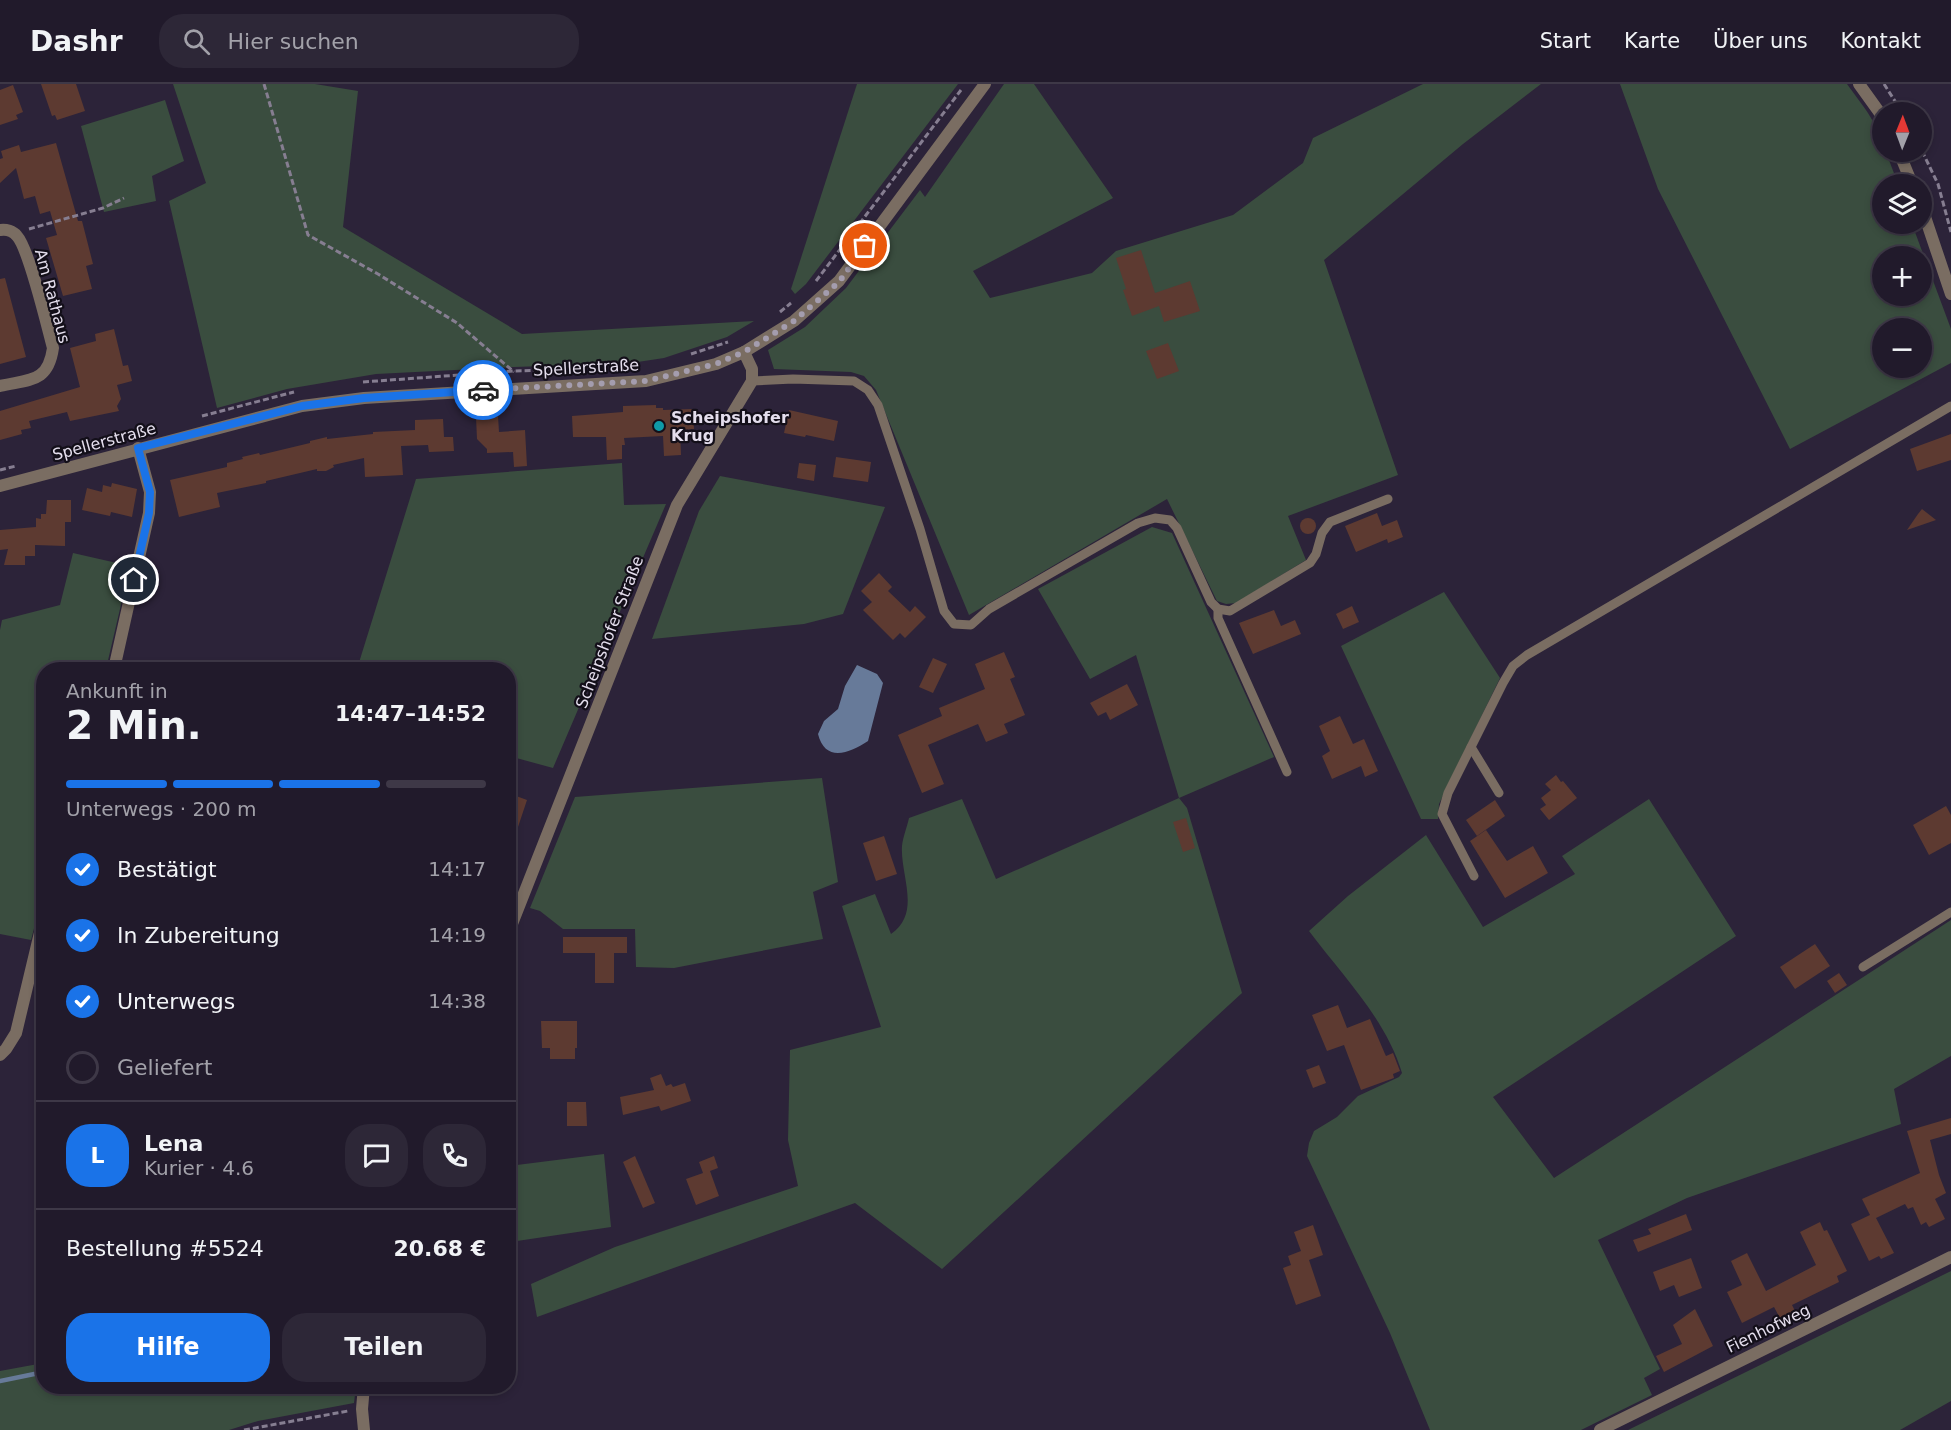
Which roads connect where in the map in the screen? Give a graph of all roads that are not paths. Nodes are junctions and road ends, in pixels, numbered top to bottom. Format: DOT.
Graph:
graph roads {
  1 [pos="985,84"];
  2 [pos="1859,84"];
  3 [pos="1872,102"];
  4 [pos="0,230"];
  5 [pos="1931,234"];
  6 [pos="1951,294"];
  7 [pos="744,352"];
  8 [pos="752,381"];
  9 [pos="0,386"];
  10 [pos="1951,406"];
  11 [pos="138,448"];
  12 [pos="0,486"];
  13 [pos="1388,499"];
  14 [pos="1218,609"];
  15 [pos="116,662"];
  16 [pos="1471,747"];
  17 [pos="1287,772"];
  18 [pos="1499,793"];
  19 [pos="1474,876"];
  20 [pos="1951,912"];
  21 [pos="516,914"];
  22 [pos="36,949"];
  23 [pos="1863,967"];
  24 [pos="0,1055"];
  25 [pos="1951,1257"];
  26 [pos="363,1394"];
  27 [pos="364,1430"];
  28 [pos="1600,1430"];
  1 -- 7 [label="street, Spellerstraße"];
  2 -- 3 [label="street"];
  4 -- 9 [label="street, Am Rathaus"];
  5 -- 6 [label="street"];
  7 -- 8 [label="street"];
  7 -- 11 [label="street, Spellerstraße"];
  8 -- 14 [label="lane"];
  8 -- 21 [label="street, Scheipshofer Straße"];
  10 -- 16 [label="lane"];
  11 -- 12 [label="street, Spellerstraße"];
  11 -- 15 [label="street"];
  13 -- 14 [label="lane"];
  14 -- 17 [label="lane"];
  16 -- 18 [label="lane"];
  16 -- 19 [label="lane"];
  20 -- 23 [label="lane"];
  22 -- 24 [label="street"];
  25 -- 28 [label="street, Fienhofweg"];
  26 -- 27 [label="street"];
}
